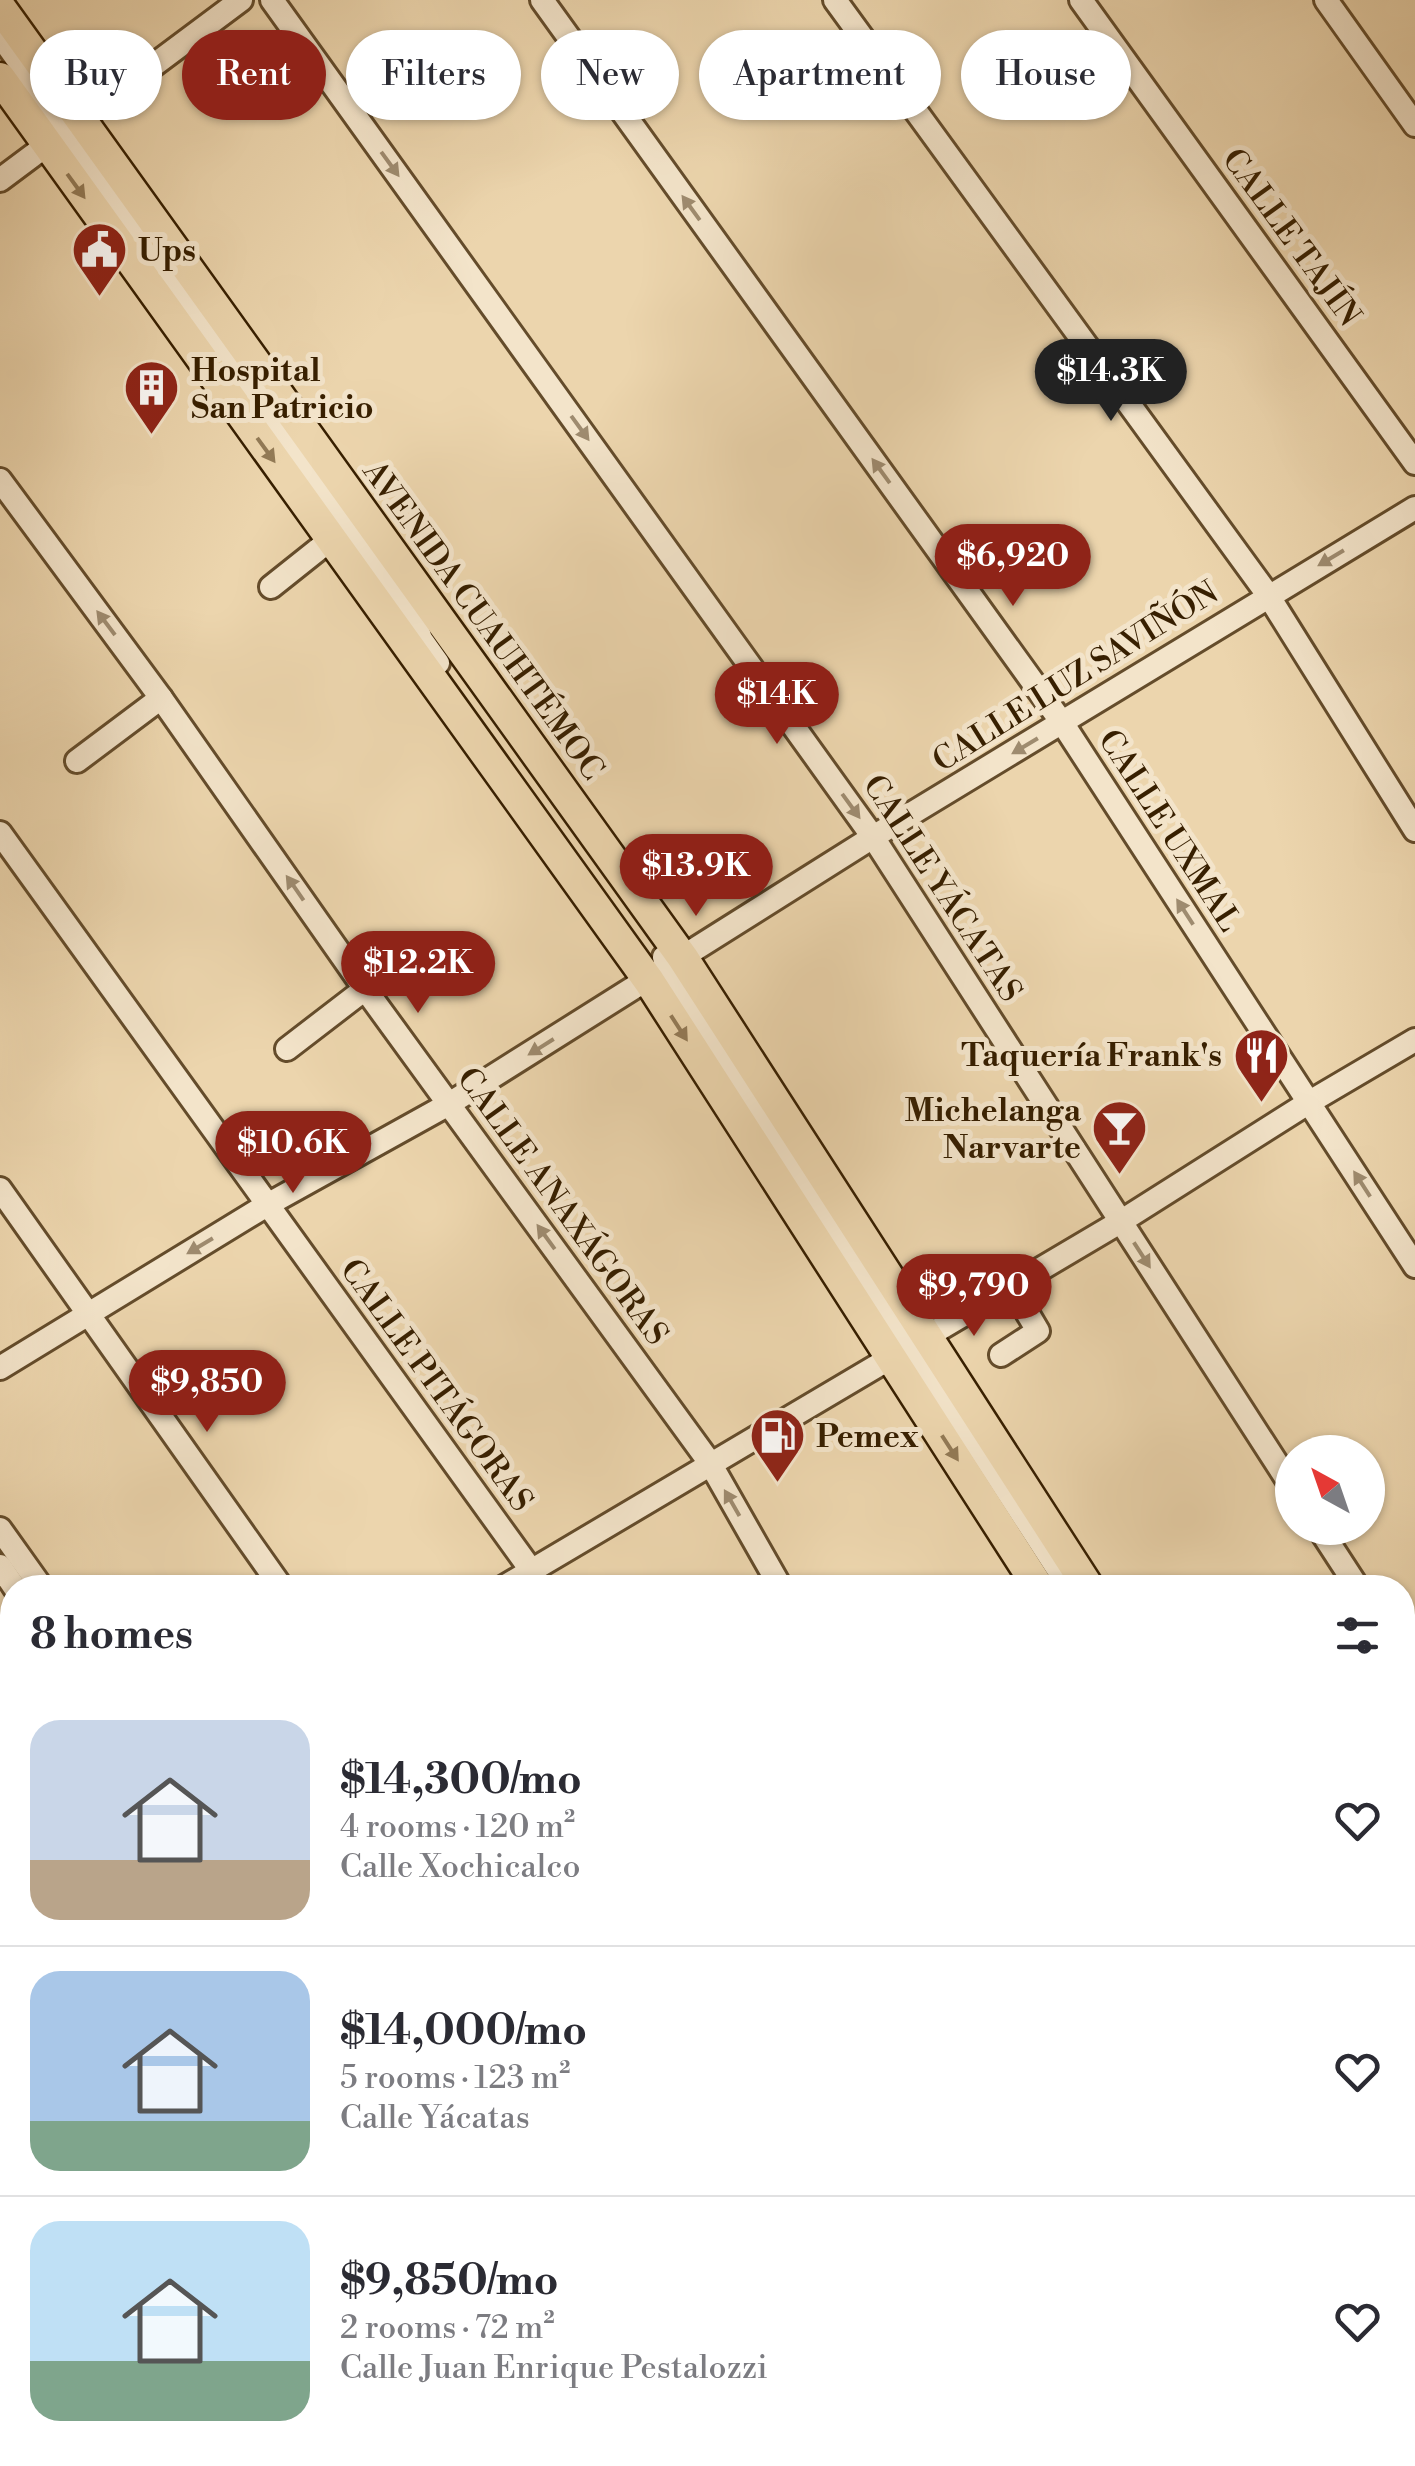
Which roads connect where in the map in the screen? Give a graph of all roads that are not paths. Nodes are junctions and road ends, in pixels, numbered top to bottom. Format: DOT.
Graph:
graph roads {
  1 [pos="241,0"];
  2 [pos="272,0"];
  3 [pos="542,0"];
  4 [pos="835,0"];
  5 [pos="1081,0"];
  6 [pos="1326,0"];
  7 [pos="0,7"];
  8 [pos="0,35"];
  9 [pos="0,78"];
  10 [pos="1415,126"];
  11 [pos="65,132"];
  12 [pos="0,180"];
  13 [pos="1415,463"];
  14 [pos="0,480"];
  15 [pos="1415,508"];
  16 [pos="330,540"];
  17 [pos="272,586"];
  18 [pos="1268,596"];
  19 [pos="161,698"];
  20 [pos="1063,724"];
  21 [pos="77,761"];
  22 [pos="1415,830"];
  23 [pos="0,833"];
  24 [pos="874,836"];
  25 [pos="666,969"];
  26 [pos="366,989"];
  27 [pos="1415,1040"];
  28 [pos="287,1049"];
  29 [pos="1308,1103"];
  30 [pos="449,1104"];
  31 [pos="0,1189"];
  32 [pos="267,1205"];
  33 [pos="1120,1222"];
  34 [pos="1415,1266"];
  35 [pos="1012,1286"];
  36 [pos="90,1313"];
  37 [pos="911,1346"];
  38 [pos="1001,1355"];
  39 [pos="0,1368"];
  40 [pos="1275,1460"];
  41 [pos="710,1464"];
  42 [pos="0,1529"];
  43 [pos="1330,1545"];
  44 [pos="33,1575"];
  45 [pos="273,1575"];
  46 [pos="532,1575"];
  47 [pos="541,1575"];
  48 [pos="774,1575"];
  49 [pos="1032,1575"];
  50 [pos="1061,1575"];
  51 [pos="1079,1575"];
  52 [pos="1350,1575"];
  1 -- 11 [label="street"];
  2 -- 24 [label="street, CALLE YÁCATAS, one-way"];
  20 -- 3 [label="street, CALLE UXMAL, one-way"];
  4 -- 18 [label="street"];
  5 -- 13 [label="street, CALLE TAJÍN"];
  6 -- 10 [label="street"];
  7 -- 11 [label="main road, AVENIDA CUAUHTÉMOC"];
  8 -- 11 [label="street"];
  9 -- 11 [label="main road, AVENIDA CUAUHTÉMOC"];
  11 -- 12 [label="street"];
  11 -- 16 [label="main road, AVENIDA CUAUHTÉMOC, one-way"];
  11 -- 25 [label="main road, AVENIDA CUAUHTÉMOC"];
  11 -- 25 [label="street"];
  19 -- 14 [label="street, CALLE ANAXÁGORAS, one-way"];
  15 -- 18 [label="street, CALLE LUZ SAVIÑÓN, one-way"];
  16 -- 17 [label="street"];
  16 -- 25 [label="main road, AVENIDA CUAUHTÉMOC"];
  18 -- 20 [label="street, CALLE LUZ SAVIÑÓN"];
  18 -- 22 [label="street"];
  19 -- 21 [label="street"];
  26 -- 19 [label="street, CALLE ANAXÁGORAS, one-way"];
  20 -- 24 [label="street, CALLE LUZ SAVIÑÓN, one-way"];
  29 -- 20 [label="street, CALLE UXMAL, one-way"];
  23 -- 32 [label="street, CALLE PITÁGORAS"];
  24 -- 25 [label="street, CALLE LUZ SAVIÑÓN"];
  24 -- 33 [label="street, CALLE YÁCATAS"];
  25 -- 30 [label="street, CALLE LUZ SAVIÑÓN, one-way"];
  25 -- 37 [label="main road, AVENIDA CUAUHTÉMOC"];
  25 -- 37 [label="main road, AVENIDA CUAUHTÉMOC"];
  26 -- 28 [label="street"];
  26 -- 30 [label="street, CALLE ANAXÁGORAS"];
  27 -- 29 [label="street"];
  29 -- 33 [label="street"];
  34 -- 29 [label="street, CALLE UXMAL, one-way"];
  30 -- 32 [label="street, CALLE LUZ SAVIÑÓN"];
  41 -- 30 [label="street, CALLE ANAXÁGORAS, one-way"];
  31 -- 36 [label="street"];
  32 -- 36 [label="street, CALLE LUZ SAVIÑÓN, one-way"];
  32 -- 46 [label="street, CALLE PITÁGORAS"];
  33 -- 35 [label="street"];
  33 -- 40 [label="street, CALLE YÁCATAS, one-way"];
  35 -- 37 [label="street"];
  35 -- 38 [label="street"];
  36 -- 39 [label="street, CALLE LUZ SAVIÑÓN"];
  36 -- 45 [label="street"];
  37 -- 41 [label="street"];
  37 -- 49 [label="main road, AVENIDA CUAUHTÉMOC, one-way"];
  37 -- 50 [label="street"];
  37 -- 51 [label="main road, AVENIDA CUAUHTÉMOC"];
  41 -- 47 [label="street"];
  48 -- 41 [label="street, CALLE ANAXÁGORAS, one-way"];
  42 -- 44 [label="street"];
  43 -- 52 [label="street"];
}
